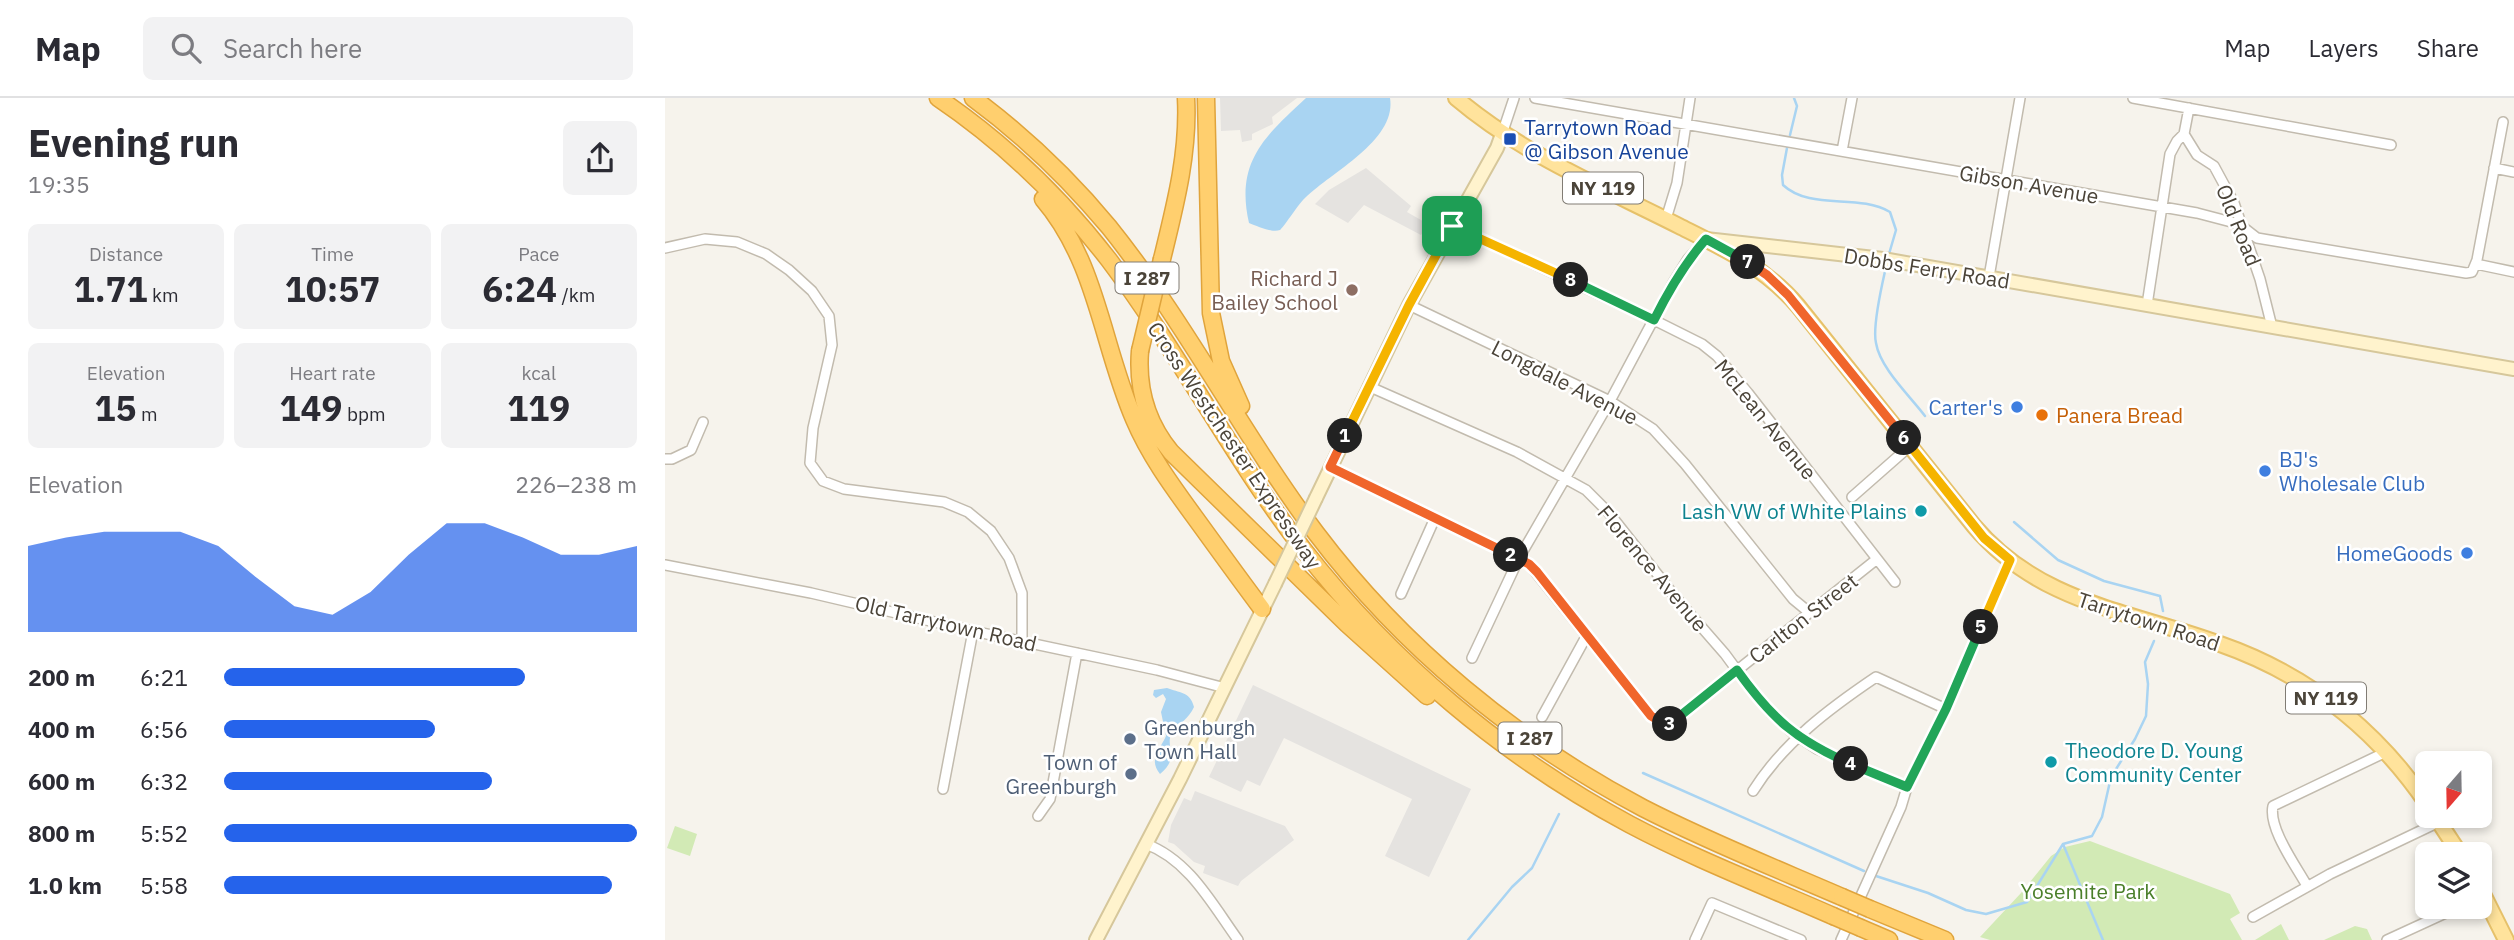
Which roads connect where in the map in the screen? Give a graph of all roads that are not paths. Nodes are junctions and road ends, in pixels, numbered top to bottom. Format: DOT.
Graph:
graph roads {
  1 [pos="938,98"];
  2 [pos="973,98"];
  3 [pos="1187,98"];
  4 [pos="1206,98"];
  5 [pos="1456,98"];
  6 [pos="1514,98"];
  7 [pos="1535,98"];
  8 [pos="1690,98"];
  9 [pos="1852,98"];
  10 [pos="2019,98"];
  11 [pos="2133,98"];
  12 [pos="2189,108"];
  13 [pos="969,120"];
  14 [pos="2503,122"];
  15 [pos="1686,123"];
  16 [pos="1502,134"];
  17 [pos="2184,134"];
  18 [pos="2391,145"];
  19 [pos="1842,151"];
  20 [pos="2494,168"];
  21 [pos="2514,172"];
  22 [pos="2005,180"];
  23 [pos="2163,208"];
  24 [pos="1666,219"];
  25 [pos="1452,226"];
  26 [pos="2242,226"];
  27 [pos="1706,239"];
  28 [pos="665,248"];
  29 [pos="2476,264"];
  30 [pos="2514,272"];
  31 [pos="1989,278"];
  32 [pos="1409,305"];
  33 [pos="2147,305"];
  34 [pos="1654,320"];
  35 [pos="2272,327"];
  36 [pos="2514,369"];
  37 [pos="1368,386"];
  38 [pos="1610,401"];
  39 [pos="703,422"];
  40 [pos="1910,446"];
  41 [pos="665,460"];
  42 [pos="1330,467"];
  43 [pos="1567,478"];
  44 [pos="1285,489"];
  45 [pos="1852,498"];
  46 [pos="1436,518"];
  47 [pos="1519,558"];
  48 [pos="1877,559"];
  49 [pos="2010,560"];
  50 [pos="665,565"];
  51 [pos="1895,582"];
  52 [pos="1401,594"];
  53 [pos="1262,609"];
  54 [pos="1810,613"];
  55 [pos="973,631"];
  56 [pos="1587,635"];
  57 [pos="1022,641"];
  58 [pos="1077,653"];
  59 [pos="1472,658"];
  60 [pos="1737,670"];
  61 [pos="1224,688"];
  62 [pos="1946,709"];
  63 [pos="1542,717"];
  64 [pos="1800,737"];
  65 [pos="2386,752"];
  66 [pos="1907,787"];
  67 [pos="943,789"];
  68 [pos="2415,789"];
  69 [pos="1753,791"];
  70 [pos="1605,810"];
  71 [pos="1038,816"];
  72 [pos="2418,828"];
  73 [pos="1146,844"];
  74 [pos="2307,886"];
  75 [pos="2492,907"];
  76 [pos="2492,914"];
  77 [pos="2253,918"];
  78 [pos="2433,919"];
  79 [pos="2488,919"];
  80 [pos="2514,932"];
  81 [pos="1096,940"];
  82 [pos="1238,940"];
  83 [pos="1695,940"];
  84 [pos="1801,940"];
  85 [pos="1841,940"];
  86 [pos="1889,940"];
  87 [pos="1945,940"];
  88 [pos="2387,940"];
  89 [pos="2494,940"];
  90 [pos="2506,940"];
  1 -- 13 [label="highway, Cross Westchester Expressway / I 287"];
  2 -- 44 [label="highway, Cross Westchester Expressway / I 287"];
  3 -- 70 [label="highway, bridge"];
  4 -- 44 [label="highway"];
  5 -- 16 [label="main road, Tarrytown Road"];
  6 -- 16 [label="street"];
  7 -- 15 [label="street, Gibson Avenue"];
  8 -- 15 [label="street"];
  9 -- 19 [label="street"];
  10 -- 22 [label="street"];
  11 -- 12 [label="street"];
  12 -- 17 [label="street"];
  12 -- 18 [label="street"];
  13 -- 53 [label="highway"];
  13 -- 70 [label="highway, Cross Westchester Expressway / I 287"];
  14 -- 20 [label="street"];
  15 -- 19 [label="street, Gibson Avenue"];
  15 -- 24 [label="street"];
  16 -- 24 [label="main road, Tarrytown Road / NY 119"];
  16 -- 25 [label="main road"];
  17 -- 23 [label="street"];
  17 -- 26 [label="street, Old Road"];
  19 -- 22 [label="street, Gibson Avenue"];
  20 -- 21 [label="street"];
  20 -- 29 [label="street"];
  22 -- 23 [label="street, Gibson Avenue"];
  22 -- 31 [label="street"];
  23 -- 26 [label="street, Gibson Avenue"];
  23 -- 33 [label="street"];
  24 -- 27 [label="main road, Tarrytown Road / NY 119"];
  25 -- 32 [label="main road"];
  25 -- 34 [label="street, McLean Avenue"];
  26 -- 29 [label="street, Gibson Avenue"];
  26 -- 35 [label="street, Old Road"];
  27 -- 31 [label="main road, Dobbs Ferry Road"];
  27 -- 34 [label="street"];
  27 -- 40 [label="main road, Tarrytown Road / NY 119"];
  28 -- 57 [label="street"];
  29 -- 30 [label="street, Gibson Avenue"];
  31 -- 33 [label="main road, Dobbs Ferry Road"];
  32 -- 37 [label="main road"];
  32 -- 38 [label="street, Longdale Avenue"];
  33 -- 35 [label="main road, Dobbs Ferry Road"];
  34 -- 38 [label="street"];
  34 -- 48 [label="street, McLean Avenue"];
  35 -- 36 [label="main road, Dobbs Ferry Road"];
  37 -- 42 [label="main road"];
  37 -- 43 [label="street, Florence Avenue"];
  38 -- 43 [label="street"];
  38 -- 54 [label="street, Longdale Avenue"];
  39 -- 41 [label="street"];
  40 -- 45 [label="street"];
  40 -- 49 [label="main road, Tarrytown Road / NY 119"];
  42 -- 46 [label="street"];
  42 -- 53 [label="main road, bridge"];
  43 -- 47 [label="street"];
  43 -- 60 [label="street, Florence Avenue"];
  44 -- 87 [label="highway, Cross Westchester Expressway / I 287, bridge"];
  46 -- 47 [label="street"];
  46 -- 52 [label="street"];
  47 -- 56 [label="street"];
  47 -- 59 [label="street"];
  48 -- 51 [label="street, McLean Avenue"];
  48 -- 54 [label="street, Carlton Street"];
  49 -- 62 [label="street"];
  49 -- 65 [label="main road, Tarrytown Road / NY 119"];
  50 -- 55 [label="street, Old Tarrytown Road"];
  53 -- 61 [label="main road"];
  54 -- 60 [label="street, Carlton Street"];
  55 -- 57 [label="street, Old Tarrytown Road"];
  55 -- 67 [label="street"];
  56 -- 60 [label="street, Carlton Street"];
  56 -- 63 [label="street"];
  57 -- 58 [label="street, Old Tarrytown Road"];
  58 -- 61 [label="street, Old Tarrytown Road"];
  58 -- 71 [label="street"];
  60 -- 64 [label="street, Florence Avenue"];
  61 -- 73 [label="main road"];
  62 -- 64 [label="street"];
  62 -- 66 [label="street"];
  64 -- 66 [label="street, Florence Avenue"];
  64 -- 69 [label="street"];
  65 -- 68 [label="main road, Tarrytown Road / NY 119"];
  65 -- 74 [label="street"];
  66 -- 85 [label="street"];
  70 -- 86 [label="highway, Cross Westchester Expressway / I 287, bridge"];
  72 -- 74 [label="street"];
  73 -- 81 [label="main road"];
  73 -- 82 [label="street"];
  74 -- 77 [label="street"];
  75 -- 80 [label="main road"];
  76 -- 90 [label="main road"];
  78 -- 88 [label="street"];
  79 -- 89 [label="main road"];
  83 -- 84 [label="street"];
}
